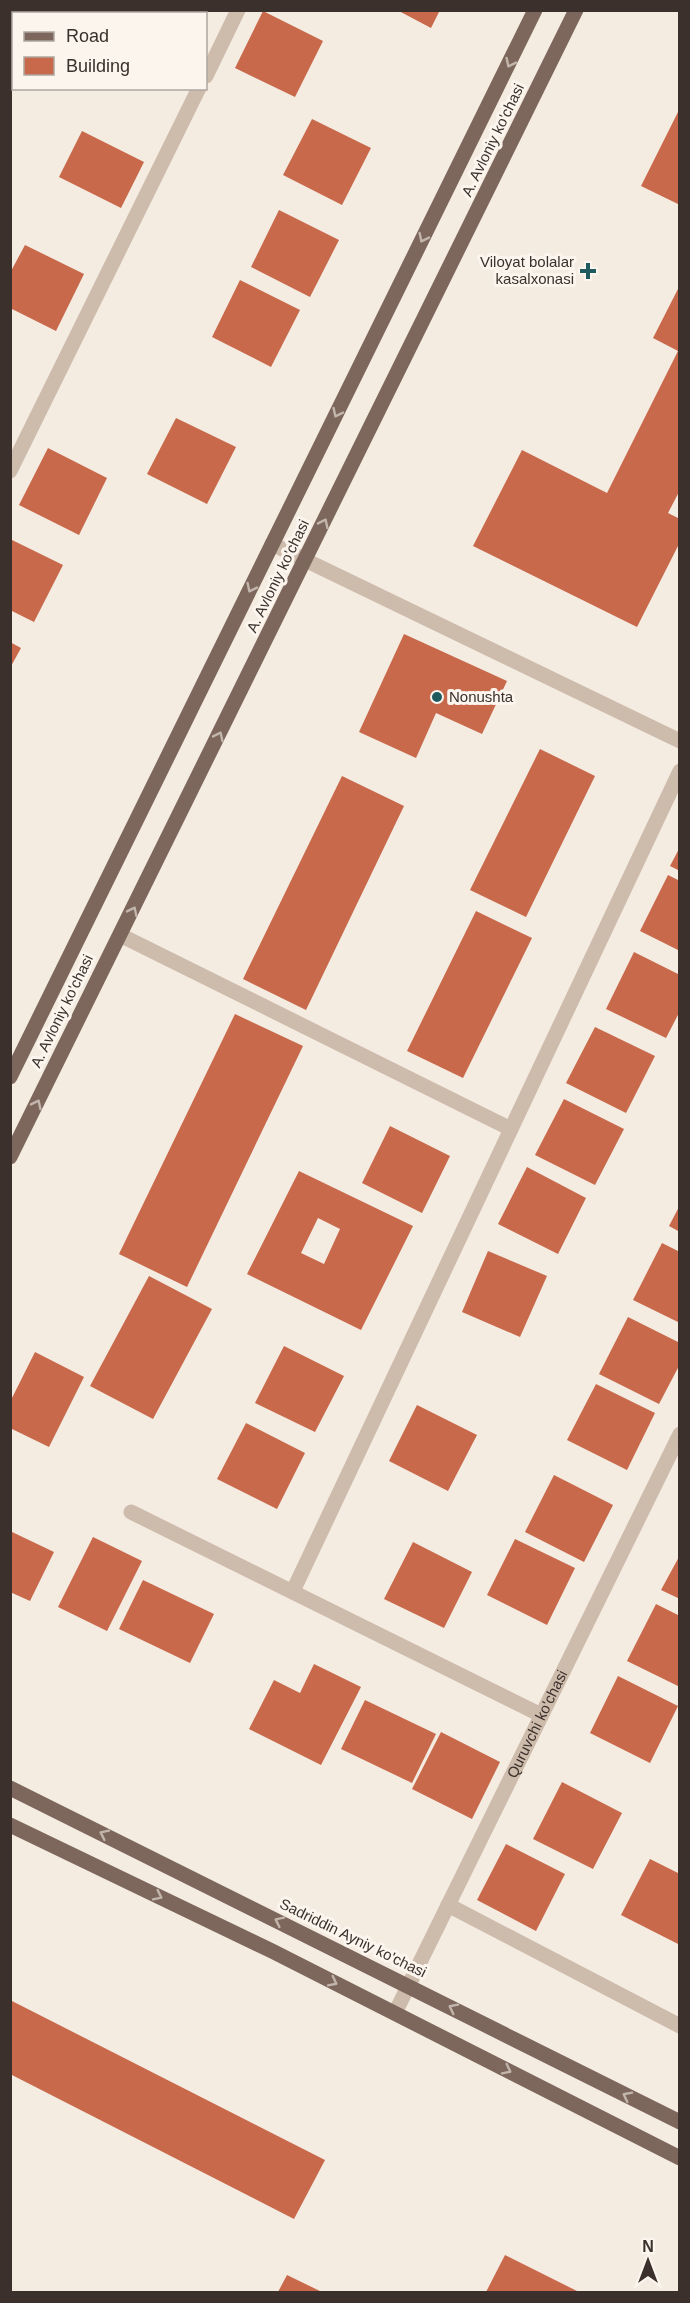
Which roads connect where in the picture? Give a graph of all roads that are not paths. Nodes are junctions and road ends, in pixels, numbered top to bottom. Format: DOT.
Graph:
graph roads {
  1 [pos="238,10"];
  2 [pos="535,10"];
  3 [pos="576,10"];
  4 [pos="207,74"];
  5 [pos="198,90"];
  6 [pos="10,471"];
  7 [pos="272,544"];
  8 [pos="305,560"];
  9 [pos="680,741"];
  10 [pos="680,771"];
  11 [pos="120,935"];
  12 [pos="10,1077"];
  13 [pos="511,1129"];
  14 [pos="10,1157"];
  15 [pos="680,1434"];
  16 [pos="131,1512"];
  17 [pos="293,1591"];
  18 [pos="542,1715"];
  19 [pos="10,1788"];
  20 [pos="10,1825"];
  21 [pos="448,1905"];
  22 [pos="408,1986"];
  23 [pos="395,2013"];
  24 [pos="680,2026"];
  25 [pos="680,2122"];
  26 [pos="680,2158"];
  1 -- 4 [label="street"];
  2 -- 7 [label="main road, A. Avloniy ko'chasi, one-way"];
  8 -- 3 [label="main road, A. Avloniy ko'chasi, one-way"];
  5 -- 6 [label="street"];
  7 -- 8 [label="street"];
  7 -- 12 [label="main road, A. Avloniy ko'chasi, one-way"];
  8 -- 9 [label="street"];
  11 -- 8 [label="main road, A. Avloniy ko'chasi, one-way"];
  10 -- 13 [label="street"];
  11 -- 13 [label="street"];
  14 -- 11 [label="main road, A. Avloniy ko'chasi, one-way"];
  13 -- 17 [label="street"];
  15 -- 18 [label="street, Quruvchi ko'chasi"];
  16 -- 17 [label="street"];
  17 -- 18 [label="street"];
  18 -- 21 [label="street, Quruvchi ko'chasi"];
  22 -- 19 [label="main road, Sadriddin Ayniy ko'chasi, one-way"];
  20 -- 23 [label="main road, one-way"];
  21 -- 22 [label="street, Quruvchi ko'chasi"];
  21 -- 24 [label="street"];
  22 -- 23 [label="street, Quruvchi ko'chasi"];
  25 -- 22 [label="main road, Sadriddin Ayniy ko'chasi, one-way"];
  23 -- 26 [label="main road, one-way"];
}
